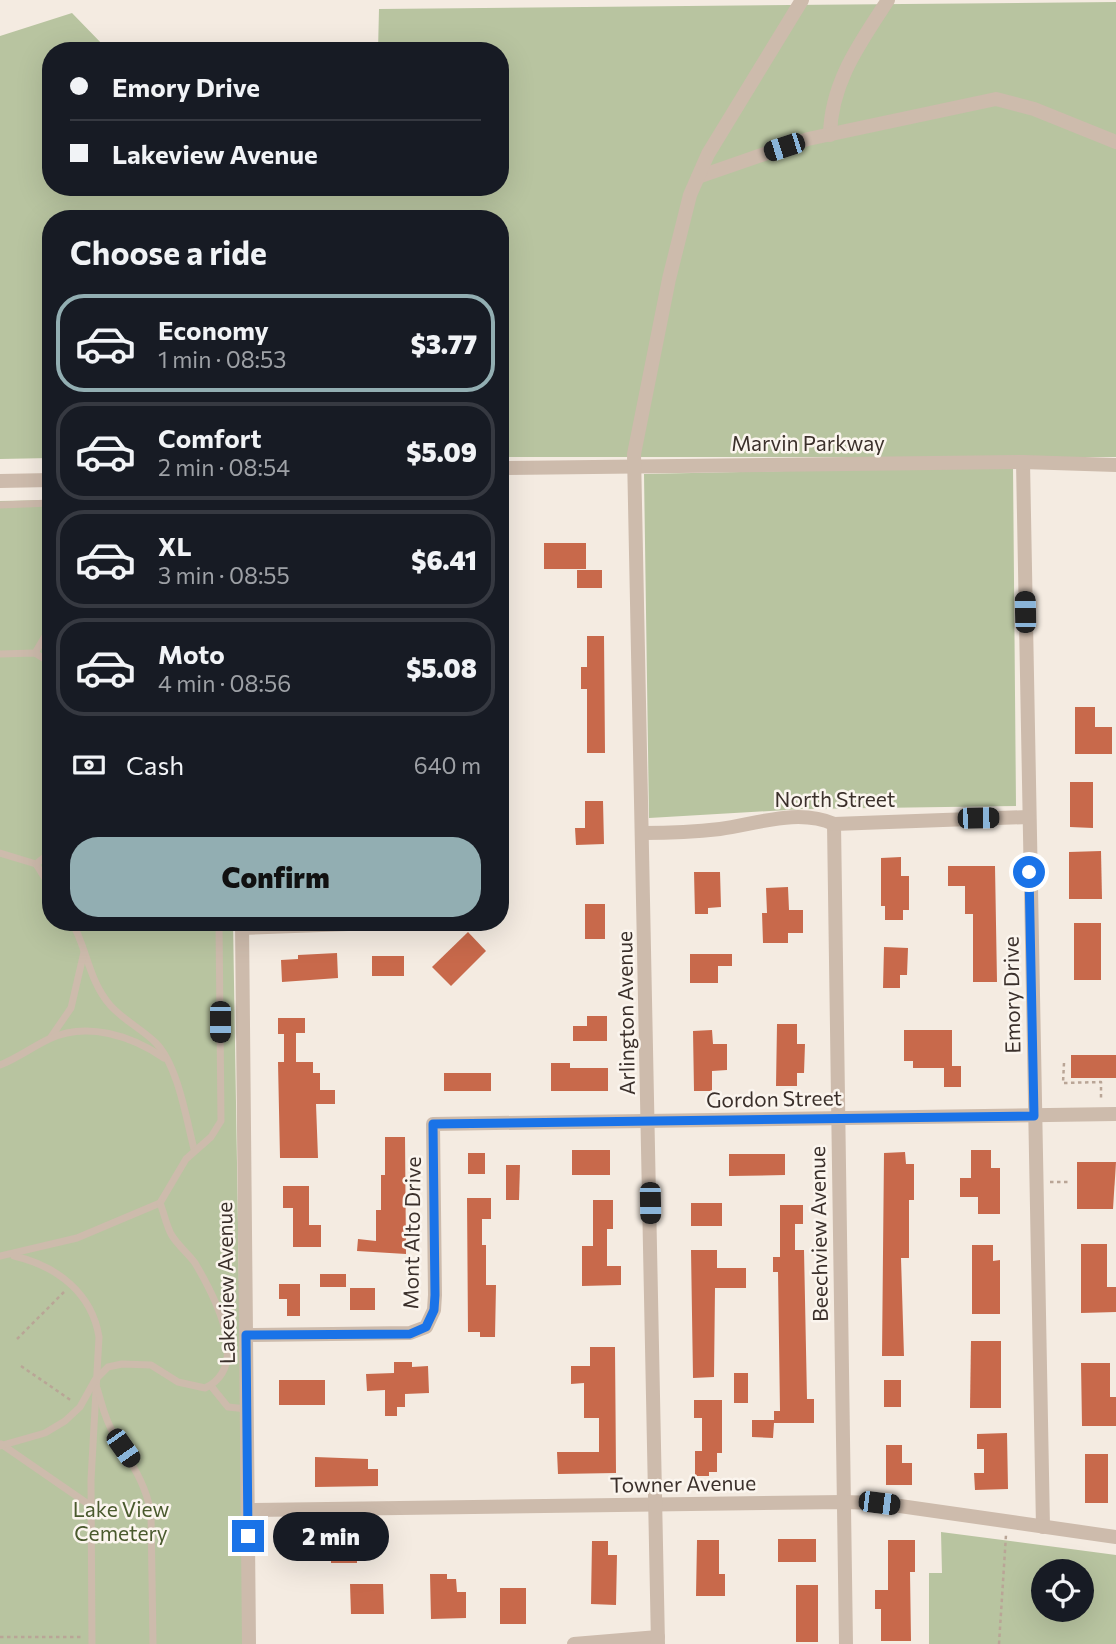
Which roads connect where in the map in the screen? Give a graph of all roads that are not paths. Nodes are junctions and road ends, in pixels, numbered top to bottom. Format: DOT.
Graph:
graph roads {
  1 [pos="802,0"];
  2 [pos="888,0"];
  3 [pos="830,135"];
  4 [pos="1116,142"];
  5 [pos="698,177"];
  6 [pos="1023,462"];
  7 [pos="636,464"];
  8 [pos="1116,465"];
  9 [pos="509,468"];
  10 [pos="42,480"];
  11 [pos="0,481"];
  12 [pos="42,503"];
  13 [pos="0,505"];
  14 [pos="42,641"];
  15 [pos="35,653"];
  16 [pos="0,654"];
  17 [pos="42,657"];
  18 [pos="1028,817"];
  19 [pos="834,824"];
  20 [pos="643,833"];
  21 [pos="0,853"];
  22 [pos="42,859"];
  23 [pos="36,864"];
  24 [pos="42,874"];
  25 [pos="76,931"];
  26 [pos="219,931"];
  27 [pos="242,931"];
  28 [pos="84,949"];
  29 [pos="50,1038"];
  30 [pos="169,1061"];
  31 [pos="0,1065"];
  32 [pos="1116,1114"];
  33 [pos="1034,1116"];
  34 [pos="838,1118"];
  35 [pos="648,1121"];
  36 [pos="433,1124"];
  37 [pos="194,1149"];
  38 [pos="160,1203"];
  39 [pos="0,1255"];
  40 [pos="12,1256"];
  41 [pos="246,1335"];
  42 [pos="95,1380"];
  43 [pos="211,1385"];
  44 [pos="247,1409"];
  45 [pos="1,1445"];
  46 [pos="843,1502"];
  47 [pos="657,1505"];
  48 [pos="92,1506"];
  49 [pos="248,1510"];
  50 [pos="1043,1527"];
  51 [pos="1116,1537"];
  52 [pos="658,1641"];
  53 [pos="92,1644"];
  54 [pos="153,1644"];
  55 [pos="250,1644"];
  56 [pos="573,1644"];
  57 [pos="846,1644"];
  1 -- 5 [label="street, Arlington Avenue"];
  2 -- 3 [label="street"];
  3 -- 4 [label="street"];
  3 -- 5 [label="street"];
  5 -- 7 [label="street, Arlington Avenue"];
  6 -- 7 [label="street, Marvin Parkway"];
  6 -- 8 [label="street, Marvin Parkway"];
  6 -- 18 [label="street, Emory Drive"];
  7 -- 9 [label="street, Marvin Parkway"];
  7 -- 20 [label="street, Arlington Avenue"];
  10 -- 11 [label="street"];
  12 -- 13 [label="lane"];
  14 -- 15 [label="lane"];
  15 -- 16 [label="lane"];
  15 -- 17 [label="lane"];
  18 -- 19 [label="street, North Street"];
  18 -- 33 [label="street, Emory Drive"];
  19 -- 20 [label="street, North Street"];
  19 -- 34 [label="street, Beechview Avenue"];
  20 -- 35 [label="street, Arlington Avenue"];
  21 -- 23 [label="lane"];
  22 -- 23 [label="lane"];
  23 -- 24 [label="lane"];
  25 -- 28 [label="lane"];
  26 -- 37 [label="lane"];
  27 -- 41 [label="street, Lakeview Avenue"];
  28 -- 29 [label="lane"];
  28 -- 30 [label="lane"];
  29 -- 30 [label="lane"];
  29 -- 31 [label="lane"];
  30 -- 37 [label="lane"];
  32 -- 33 [label="street, Gordon Street"];
  33 -- 34 [label="street, Gordon Street"];
  33 -- 50 [label="street, Emory Drive"];
  34 -- 35 [label="street, Gordon Street"];
  34 -- 46 [label="street, Beechview Avenue"];
  35 -- 36 [label="street, Gordon Street"];
  35 -- 47 [label="street, Arlington Avenue"];
  36 -- 41 [label="street, Mont Alto Drive"];
  37 -- 38 [label="lane"];
  38 -- 40 [label="lane"];
  38 -- 43 [label="lane"];
  39 -- 40 [label="lane"];
  40 -- 42 [label="lane"];
  41 -- 44 [label="street, Lakeview Avenue"];
  42 -- 43 [label="lane"];
  42 -- 45 [label="lane"];
  42 -- 48 [label="lane"];
  42 -- 54 [label="lane"];
  43 -- 44 [label="lane"];
  44 -- 49 [label="street, Lakeview Avenue"];
  45 -- 48 [label="lane"];
  46 -- 47 [label="street, Towner Avenue"];
  46 -- 50 [label="street, Towner Avenue"];
  46 -- 57 [label="street, Beechview Avenue"];
  47 -- 49 [label="street, Towner Avenue"];
  47 -- 52 [label="street, Arlington Avenue"];
  48 -- 53 [label="lane"];
  49 -- 55 [label="street, Lakeview Avenue"];
  50 -- 51 [label="street, Towner Avenue"];
  52 -- 56 [label="street"];
}
